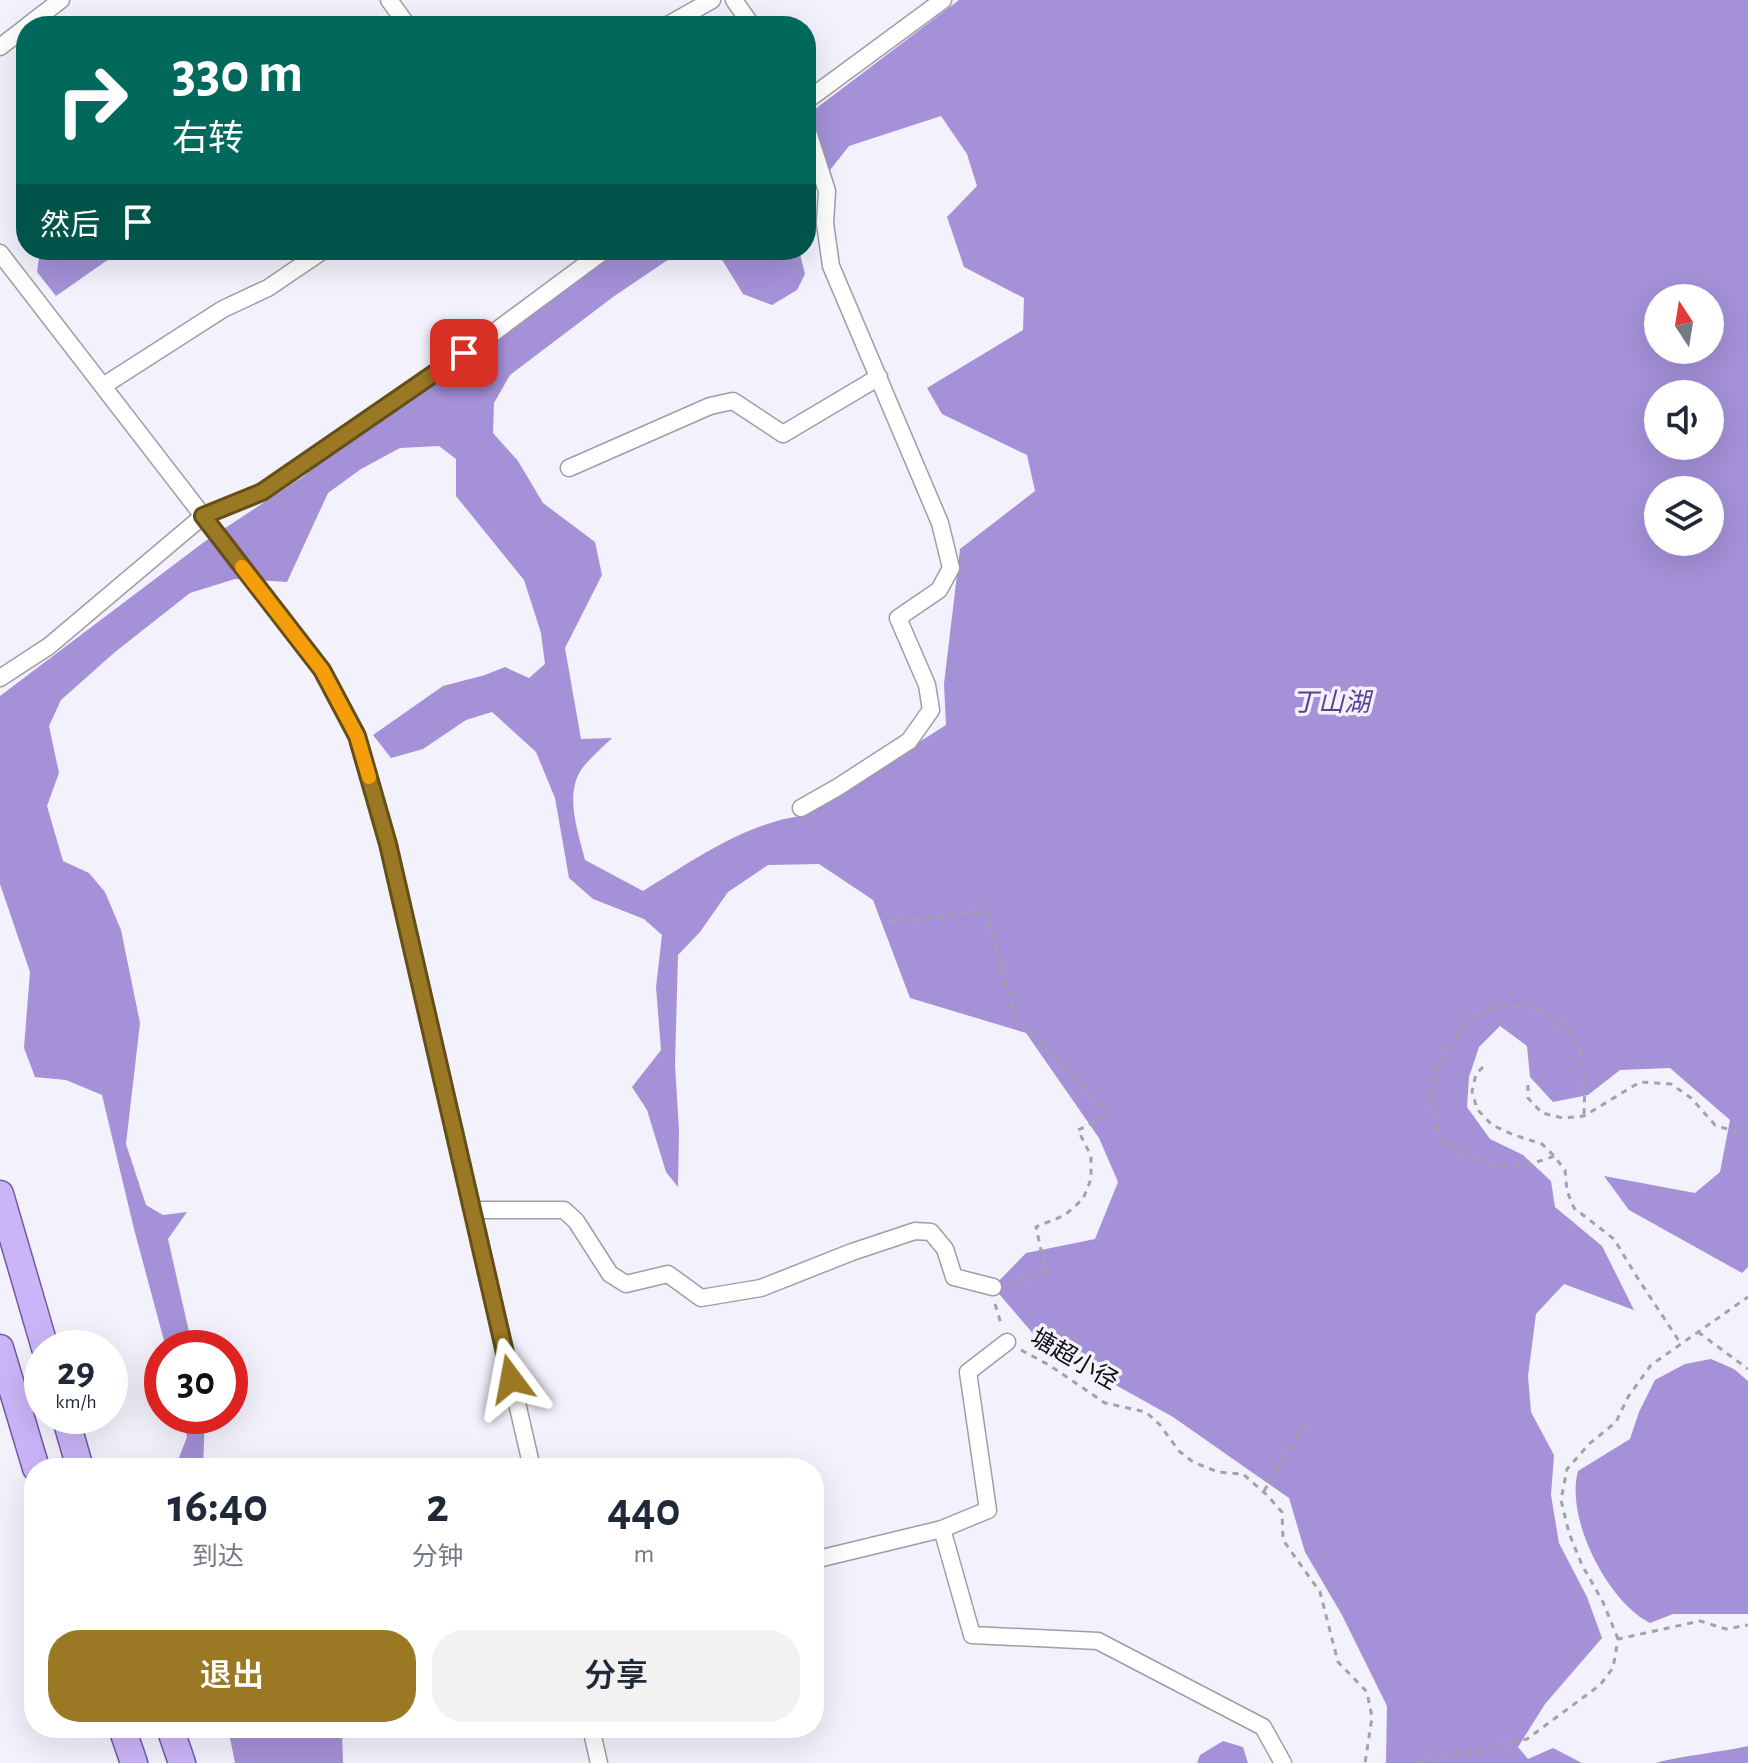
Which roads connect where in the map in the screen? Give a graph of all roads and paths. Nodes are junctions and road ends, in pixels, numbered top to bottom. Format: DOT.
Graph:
graph roads {
  1 [pos="61,0"];
  2 [pos="712,0"];
  3 [pos="943,0"];
  4 [pos="40,16"];
  5 [pos="684,16"];
  6 [pos="16,35"];
  7 [pos="0,47"];
  8 [pos="816,94"];
  9 [pos="816,157"];
  10 [pos="0,253"];
  11 [pos="309,260"];
  12 [pos="592,260"];
  13 [pos="879,377"];
  14 [pos="103,386"];
  15 [pos="569,468"];
  16 [pos="203,516"];
  17 [pos="0,678"];
  18 [pos="801,808"];
  19 [pos="890,922"];
  20 [pos="1483,1067"];
  21 [pos="1528,1085"];
  22 [pos="1584,1116"];
  23 [pos="1748,1136"];
  24 [pos="1554,1156"];
  25 [pos="0,1194"];
  26 [pos="472,1210"];
  27 [pos="997,1292"];
  28 [pos="1748,1297"];
  29 [pos="40,1330"];
  30 [pos="1698,1332"];
  31 [pos="1007,1342"];
  32 [pos="1681,1344"];
  33 [pos="0,1348"];
  34 [pos="1748,1369"];
  35 [pos="1307,1419"];
  36 [pos="70,1434"];
  37 [pos="33,1458"];
  38 [pos="77,1458"];
  39 [pos="530,1458"];
  40 [pos="1263,1492"];
  41 [pos="942,1529"];
  42 [pos="824,1558"];
  43 [pos="1748,1625"];
  44 [pos="1618,1639"];
  45 [pos="125,1738"];
  46 [pos="173,1738"];
  47 [pos="593,1738"];
  48 [pos="134,1763"];
  49 [pos="182,1763"];
  50 [pos="599,1763"];
  51 [pos="1283,1763"];
  52 [pos="1365,1763"];
  53 [pos="1418,1763"];
  1 -- 4 [label="street"];
  2 -- 5 [label="street"];
  3 -- 8 [label="street"];
  6 -- 7 [label="street"];
  9 -- 13 [label="street"];
  10 -- 14 [label="street"];
  11 -- 14 [label="street"];
  12 -- 16 [label="street"];
  13 -- 15 [label="street"];
  13 -- 18 [label="street"];
  14 -- 16 [label="street"];
  16 -- 17 [label="street"];
  16 -- 26 [label="street"];
  19 -- 27 [label="path"];
  20 -- 24 [label="path"];
  21 -- 22 [label="path"];
  22 -- 23 [label="path"];
  22 -- 24 [label="path"];
  24 -- 32 [label="path"];
  25 -- 29 [label="main road"];
  26 -- 27 [label="street"];
  26 -- 39 [label="street"];
  27 -- 31 [label="path, 塘超小径"];
  28 -- 30 [label="path"];
  30 -- 32 [label="path"];
  30 -- 34 [label="path"];
  31 -- 40 [label="path, 塘超小径"];
  31 -- 41 [label="street"];
  32 -- 44 [label="path"];
  33 -- 37 [label="main road"];
  35 -- 40 [label="path"];
  36 -- 38 [label="main road"];
  40 -- 52 [label="path, 塘超小径"];
  41 -- 42 [label="street"];
  41 -- 51 [label="street"];
  43 -- 44 [label="path"];
  44 -- 53 [label="path"];
  45 -- 48 [label="main road"];
  46 -- 49 [label="main road"];
  47 -- 50 [label="street"];
}
